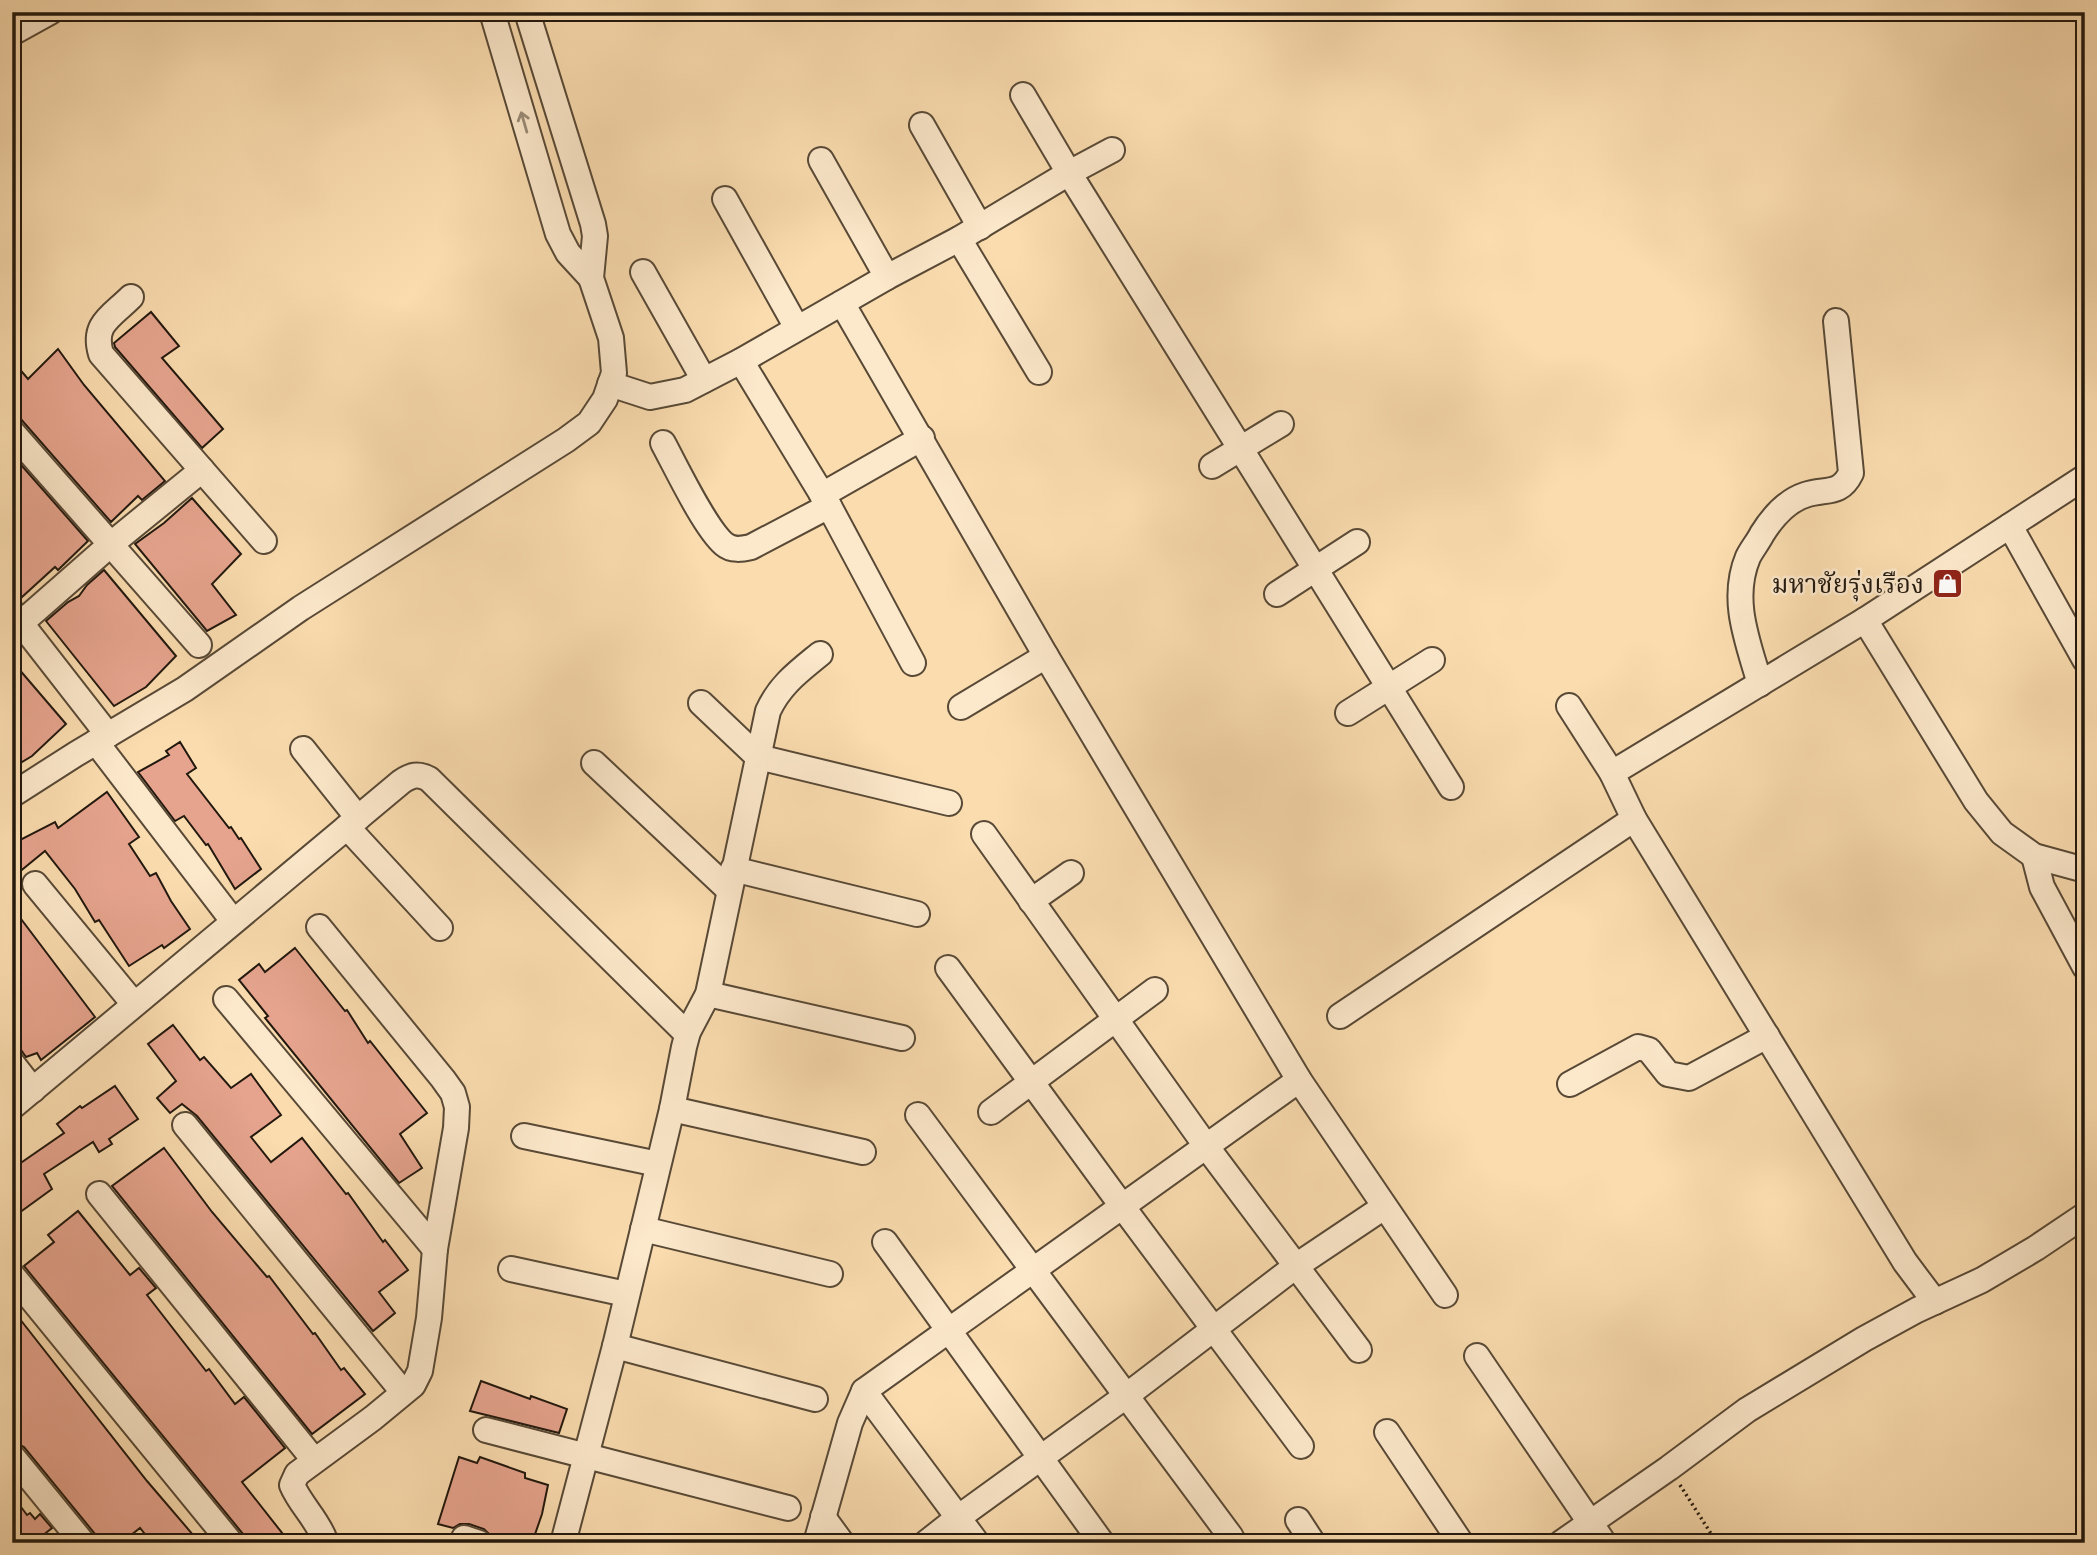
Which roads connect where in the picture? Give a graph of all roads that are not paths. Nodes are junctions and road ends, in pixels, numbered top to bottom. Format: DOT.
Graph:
graph roads {
  1 [pos="50,12"];
  2 [pos="492,12"];
  3 [pos="527,12"];
  4 [pos="12,33"];
  5 [pos="1023,96"];
  6 [pos="922,125"];
  7 [pos="1112,150"];
  8 [pos="821,160"];
  9 [pos="535,162"];
  10 [pos="573,163"];
  11 [pos="1069,173"];
  12 [pos="726,200"];
  13 [pos="980,227"];
  14 [pos="958,239"];
  15 [pos="643,272"];
  16 [pos="887,277"];
  17 [pos="591,278"];
  18 [pos="131,296"];
  19 [pos="842,303"];
  20 [pos="1836,321"];
  21 [pos="797,328"];
  22 [pos="741,361"];
  23 [pos="1039,372"];
  24 [pos="704,380"];
  25 [pos="610,384"];
  26 [pos="1281,425"];
  27 [pos="922,438"];
  28 [pos="663,443"];
  29 [pos="16,444"];
  30 [pos="1240,449"];
  31 [pos="1212,466"];
  32 [pos="202,470"];
  33 [pos="2085,477"];
  34 [pos="825,501"];
  35 [pos="2010,526"];
  36 [pos="264,541"];
  37 [pos="1357,542"];
  38 [pos="110,545"];
  39 [pos="1315,569"];
  40 [pos="1277,594"];
  41 [pos="1865,620"];
  42 [pos="15,622"];
  43 [pos="199,645"];
  44 [pos="820,654"];
  45 [pos="1046,656"];
  46 [pos="1432,660"];
  47 [pos="2085,660"];
  48 [pos="914,663"];
  49 [pos="1760,684"];
  50 [pos="1389,688"];
  51 [pos="701,703"];
  52 [pos="1569,706"];
  53 [pos="961,707"];
  54 [pos="1348,713"];
  55 [pos="102,739"];
  56 [pos="303,749"];
  57 [pos="758,757"];
  58 [pos="594,763"];
  59 [pos="1612,773"];
  60 [pos="1451,788"];
  61 [pos="12,795"];
  62 [pos="949,803"];
  63 [pos="1634,818"];
  64 [pos="353,822"];
  65 [pos="984,834"];
  66 [pos="2034,856"];
  67 [pos="2085,870"];
  68 [pos="1072,873"];
  69 [pos="731,880"];
  70 [pos="35,884"];
  71 [pos="1031,901"];
  72 [pos="917,914"];
  73 [pos="233,921"];
  74 [pos="319,927"];
  75 [pos="440,928"];
  76 [pos="2085,967"];
  77 [pos="948,968"];
  78 [pos="1155,990"];
  79 [pos="708,994"];
  80 [pos="226,999"];
  81 [pos="134,1004"];
  82 [pos="1340,1016"];
  83 [pos="1116,1019"];
  84 [pos="688,1032"];
  85 [pos="1767,1036"];
  86 [pos="902,1038"];
  87 [pos="12,1063"];
  88 [pos="1299,1080"];
  89 [pos="1032,1083"];
  90 [pos="1570,1084"];
  91 [pos="33,1090"];
  92 [pos="12,1107"];
  93 [pos="672,1109"];
  94 [pos="990,1112"];
  95 [pos="918,1115"];
  96 [pos="184,1125"];
  97 [pos="524,1136"];
  98 [pos="1206,1146"];
  99 [pos="863,1152"];
  100 [pos="658,1164"];
  101 [pos="99,1194"];
  102 [pos="1122,1206"];
  103 [pos="1384,1206"];
  104 [pos="2085,1215"];
  105 [pos="643,1229"];
  106 [pos="885,1241"];
  107 [pos="435,1249"];
  108 [pos="1296,1266"];
  109 [pos="511,1269"];
  110 [pos="1032,1270"];
  111 [pos="830,1274"];
  112 [pos="12,1275"];
  113 [pos="626,1294"];
  114 [pos="1445,1295"];
  115 [pos="1935,1302"];
  116 [pos="948,1330"];
  117 [pos="1215,1330"];
  118 [pos="615,1346"];
  119 [pos="1359,1350"];
  120 [pos="1478,1356"];
  121 [pos="864,1391"];
  122 [pos="403,1392"];
  123 [pos="1126,1396"];
  124 [pos="815,1399"];
  125 [pos="486,1430"];
  126 [pos="1387,1432"];
  127 [pos="1301,1446"];
  128 [pos="12,1456"];
  129 [pos="584,1457"];
  130 [pos="1041,1458"];
  131 [pos="314,1460"];
  132 [pos="788,1508"];
  133 [pos="823,1517"];
  134 [pos="959,1517"];
  135 [pos="1298,1520"];
  136 [pos="1590,1522"];
  137 [pos="1231,1537"];
  138 [pos="83,1543"];
  139 [pos="231,1543"];
  140 [pos="322,1543"];
  141 [pos="563,1543"];
  142 [pos="816,1543"];
  143 [pos="842,1543"];
  144 [pos="926,1543"];
  145 [pos="977,1543"];
  146 [pos="1102,1543"];
  147 [pos="1312,1543"];
  148 [pos="1461,1543"];
  149 [pos="1561,1543"];
  150 [pos="1604,1543"];
  1 -- 4 [label="street"];
  9 -- 2 [label="street, one-way"];
  3 -- 10 [label="street"];
  5 -- 11 [label="street"];
  6 -- 13 [label="street"];
  7 -- 11 [label="street"];
  8 -- 16 [label="street"];
  9 -- 10 [label="street"];
  9 -- 17 [label="street"];
  10 -- 17 [label="street"];
  11 -- 13 [label="street"];
  11 -- 30 [label="street"];
  12 -- 21 [label="street"];
  13 -- 14 [label="street"];
  14 -- 16 [label="street"];
  14 -- 23 [label="street"];
  15 -- 24 [label="street"];
  16 -- 19 [label="street"];
  17 -- 25 [label="street"];
  18 -- 32 [label="street"];
  19 -- 21 [label="street"];
  19 -- 27 [label="street"];
  20 -- 49 [label="street"];
  21 -- 22 [label="street"];
  22 -- 24 [label="street"];
  22 -- 34 [label="street"];
  24 -- 25 [label="street"];
  25 -- 55 [label="street"];
  26 -- 30 [label="street"];
  27 -- 34 [label="street"];
  27 -- 45 [label="street"];
  28 -- 34 [label="street"];
  29 -- 38 [label="street"];
  30 -- 31 [label="street"];
  30 -- 39 [label="street"];
  32 -- 36 [label="street"];
  32 -- 38 [label="street"];
  33 -- 35 [label="street"];
  34 -- 48 [label="street"];
  35 -- 41 [label="street"];
  35 -- 47 [label="street"];
  37 -- 39 [label="street"];
  38 -- 42 [label="street"];
  38 -- 43 [label="street"];
  39 -- 40 [label="street"];
  39 -- 50 [label="street"];
  41 -- 49 [label="street"];
  41 -- 66 [label="street"];
  42 -- 55 [label="street"];
  44 -- 57 [label="street"];
  45 -- 53 [label="street"];
  45 -- 88 [label="street"];
  46 -- 50 [label="street"];
  49 -- 59 [label="street"];
  50 -- 54 [label="street"];
  50 -- 60 [label="street"];
  51 -- 57 [label="street"];
  52 -- 59 [label="street"];
  55 -- 61 [label="street"];
  55 -- 73 [label="street"];
  56 -- 64 [label="street"];
  57 -- 62 [label="street"];
  57 -- 69 [label="street"];
  58 -- 69 [label="street"];
  59 -- 63 [label="street"];
  63 -- 82 [label="street"];
  63 -- 85 [label="street"];
  64 -- 73 [label="street"];
  64 -- 75 [label="street"];
  64 -- 84 [label="street"];
  65 -- 71 [label="street"];
  66 -- 67 [label="street"];
  66 -- 76 [label="street"];
  68 -- 71 [label="street"];
  69 -- 72 [label="street"];
  69 -- 79 [label="street"];
  70 -- 81 [label="street"];
  71 -- 83 [label="street"];
  73 -- 81 [label="street"];
  74 -- 107 [label="street"];
  77 -- 89 [label="street"];
  78 -- 83 [label="street"];
  79 -- 84 [label="street"];
  79 -- 86 [label="street"];
  80 -- 107 [label="street"];
  81 -- 91 [label="street"];
  83 -- 89 [label="street"];
  83 -- 98 [label="street"];
  84 -- 93 [label="street"];
  85 -- 90 [label="street"];
  85 -- 115 [label="street"];
  87 -- 91 [label="street"];
  88 -- 98 [label="street"];
  88 -- 103 [label="street"];
  89 -- 94 [label="street"];
  89 -- 102 [label="street"];
  91 -- 92 [label="street"];
  93 -- 99 [label="street"];
  93 -- 100 [label="street"];
  95 -- 110 [label="street"];
  96 -- 122 [label="street"];
  97 -- 100 [label="street"];
  98 -- 102 [label="street"];
  98 -- 108 [label="street"];
  100 -- 105 [label="street"];
  101 -- 131 [label="street"];
  102 -- 110 [label="street"];
  102 -- 117 [label="street"];
  103 -- 108 [label="street"];
  103 -- 114 [label="street"];
  104 -- 115 [label="street"];
  105 -- 111 [label="street"];
  105 -- 113 [label="street"];
  106 -- 116 [label="street"];
  107 -- 122 [label="street"];
  108 -- 117 [label="street"];
  108 -- 119 [label="street"];
  109 -- 113 [label="street"];
  110 -- 116 [label="street"];
  110 -- 123 [label="street"];
  112 -- 139 [label="street"];
  113 -- 118 [label="street"];
  115 -- 136 [label="street"];
  116 -- 121 [label="street"];
  116 -- 130 [label="street"];
  117 -- 123 [label="street"];
  117 -- 127 [label="street"];
  118 -- 124 [label="street"];
  118 -- 129 [label="street"];
  120 -- 136 [label="street"];
  121 -- 133 [label="street"];
  121 -- 134 [label="street"];
  122 -- 131 [label="street"];
  123 -- 130 [label="street"];
  123 -- 137 [label="street"];
  125 -- 129 [label="street"];
  126 -- 148 [label="street"];
  128 -- 138 [label="street"];
  129 -- 132 [label="street"];
  129 -- 141 [label="street"];
  130 -- 134 [label="street"];
  130 -- 146 [label="street"];
  131 -- 140 [label="street"];
  133 -- 142 [label="street"];
  133 -- 143 [label="street"];
  134 -- 144 [label="street"];
  134 -- 145 [label="street"];
  135 -- 147 [label="street"];
  136 -- 149 [label="street"];
  136 -- 150 [label="street"];
}
